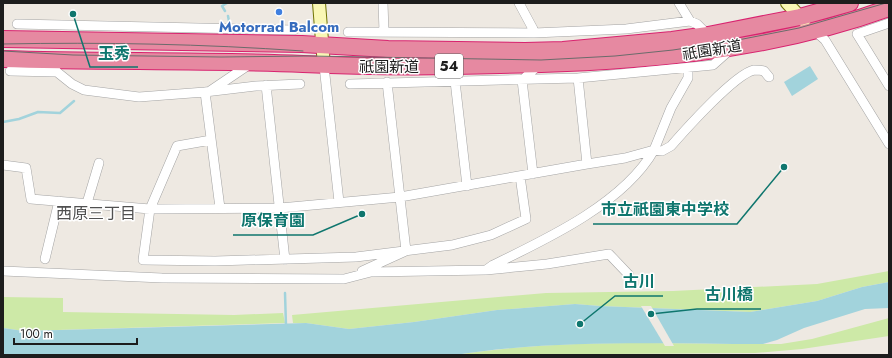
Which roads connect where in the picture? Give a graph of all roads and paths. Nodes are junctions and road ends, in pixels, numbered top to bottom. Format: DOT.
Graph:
graph roads {
  1 [pos="319,3"];
  2 [pos="383,3"];
  3 [pos="519,3"];
  4 [pos="679,3"];
  5 [pos="787,3"];
  6 [pos="850,3"];
  7 [pos="889,12"];
  8 [pos="800,17"];
  9 [pos="690,21"];
  10 [pos="17,24"];
  11 [pos="65,26"];
  12 [pos="227,29"];
  13 [pos="294,30"];
  14 [pos="815,31"];
  15 [pos="348,32"];
  16 [pos="384,32"];
  17 [pos="402,32"];
  18 [pos="546,33"];
  19 [pos="534,34"];
  20 [pos="708,35"];
  21 [pos="3,39"];
  22 [pos="48,40"];
  23 [pos="240,44"];
  24 [pos="322,46"];
  25 [pos="388,48"];
  26 [pos="732,48"];
  27 [pos="525,51"];
  28 [pos="251,63"];
  29 [pos="7,65"];
  30 [pos="539,65"];
  31 [pos="52,66"];
  32 [pos="324,66"];
  33 [pos="688,68"];
  34 [pos="389,75"];
  35 [pos="769,77"];
  36 [pos="578,78"];
  37 [pos="522,80"];
  38 [pos="455,81"];
  39 [pos="404,82"];
  40 [pos="300,84"];
  41 [pos="350,84"];
  42 [pos="266,86"];
  43 [pos="889,86"];
  44 [pos="207,92"];
  45 [pos="889,125"];
  46 [pos="880,130"];
  47 [pos="211,140"];
  48 [pos="889,144"];
  49 [pos="654,150"];
  50 [pos="99,163"];
  51 [pos="587,164"];
  52 [pos="3,165"];
  53 [pos="532,174"];
  54 [pos="520,176"];
  55 [pos="467,186"];
  56 [pos="400,197"];
  57 [pos="59,201"];
  58 [pos="339,202"];
  59 [pos="87,203"];
  60 [pos="220,208"];
  61 [pos="280,208"];
  62 [pos="150,209"];
  63 [pos="406,251"];
  64 [pos="45,259"];
  65 [pos="285,260"];
  66 [pos="486,270"];
  67 [pos="3,271"];
  68 [pos="629,275"];
  69 [pos="344,279"];
  1 -- 24 [label="street"];
  2 -- 16 [label="street"];
  3 -- 19 [label="street"];
  4 -- 9 [label="street"];
  5 -- 8 [label="street"];
  6 -- 8 [label="highway, 祇園新道 / 54"];
  7 -- 14 [label="highway, 祇園新道 / 54"];
  7 -- 43 [label="street"];
  8 -- 14 [label="street"];
  8 -- 20 [label="highway, 祇園新道 / 54"];
  9 -- 18 [label="street"];
  9 -- 20 [label="street"];
  10 -- 11 [label="street"];
  11 -- 12 [label="street"];
  11 -- 22 [label="street"];
  12 -- 13 [label="street"];
  12 -- 23 [label="street"];
  14 -- 26 [label="highway, 祇園新道 / 54"];
  14 -- 46 [label="street"];
  15 -- 16 [label="street"];
  16 -- 17 [label="street"];
  17 -- 19 [label="street"];
  17 -- 25 [label="street"];
  18 -- 19 [label="street"];
  18 -- 27 [label="street"];
  20 -- 27 [label="highway, 祇園新道 / 54"];
  21 -- 22 [label="highway, 祇園新道 / 54"];
  22 -- 23 [label="highway, 祇園新道 / 54"];
  23 -- 24 [label="highway, 祇園新道 / 54"];
  24 -- 25 [label="highway, 祇園新道 / 54"];
  24 -- 32 [label="street"];
  25 -- 27 [label="highway, 祇園新道 / 54"];
  26 -- 30 [label="highway, 祇園新道 / 54"];
  26 -- 33 [label="street"];
  28 -- 31 [label="highway, 祇園新道 / 54"];
  28 -- 32 [label="highway, 祇園新道 / 54"];
  28 -- 44 [label="street"];
  29 -- 31 [label="highway, 祇園新道 / 54"];
  30 -- 34 [label="highway, 祇園新道 / 54"];
  30 -- 37 [label="street"];
  31 -- 44 [label="street"];
  32 -- 34 [label="highway, 祇園新道 / 54"];
  32 -- 58 [label="street"];
  33 -- 36 [label="street"];
  33 -- 49 [label="street"];
  34 -- 39 [label="street"];
  34 -- 39 [label="street"];
  34 -- 41 [label="street"];
  34 -- 56 [label="street"];
  35 -- 49 [label="street"];
  36 -- 37 [label="street"];
  36 -- 51 [label="street"];
  37 -- 38 [label="street"];
  37 -- 53 [label="street"];
  38 -- 39 [label="street"];
  38 -- 55 [label="street"];
  40 -- 42 [label="street"];
  42 -- 44 [label="street"];
  42 -- 61 [label="street"];
  44 -- 47 [label="street"];
  45 -- 46 [label="street"];
  46 -- 48 [label="street"];
  47 -- 60 [label="street"];
  47 -- 62 [label="street"];
  49 -- 51 [label="street"];
  49 -- 66 [label="street"];
  50 -- 59 [label="street"];
  51 -- 53 [label="street"];
  52 -- 57 [label="street"];
  53 -- 54 [label="street"];
  54 -- 55 [label="street"];
  54 -- 63 [label="street"];
  55 -- 56 [label="street"];
  56 -- 58 [label="street"];
  56 -- 63 [label="street"];
  57 -- 59 [label="street"];
  57 -- 64 [label="street"];
  58 -- 61 [label="street"];
  59 -- 62 [label="street"];
  60 -- 61 [label="street"];
  60 -- 62 [label="street"];
  61 -- 65 [label="street"];
  62 -- 65 [label="street"];
  63 -- 65 [label="street"];
  63 -- 69 [label="street"];
  66 -- 68 [label="street"];
  66 -- 69 [label="street"];
  67 -- 69 [label="street"];
}
